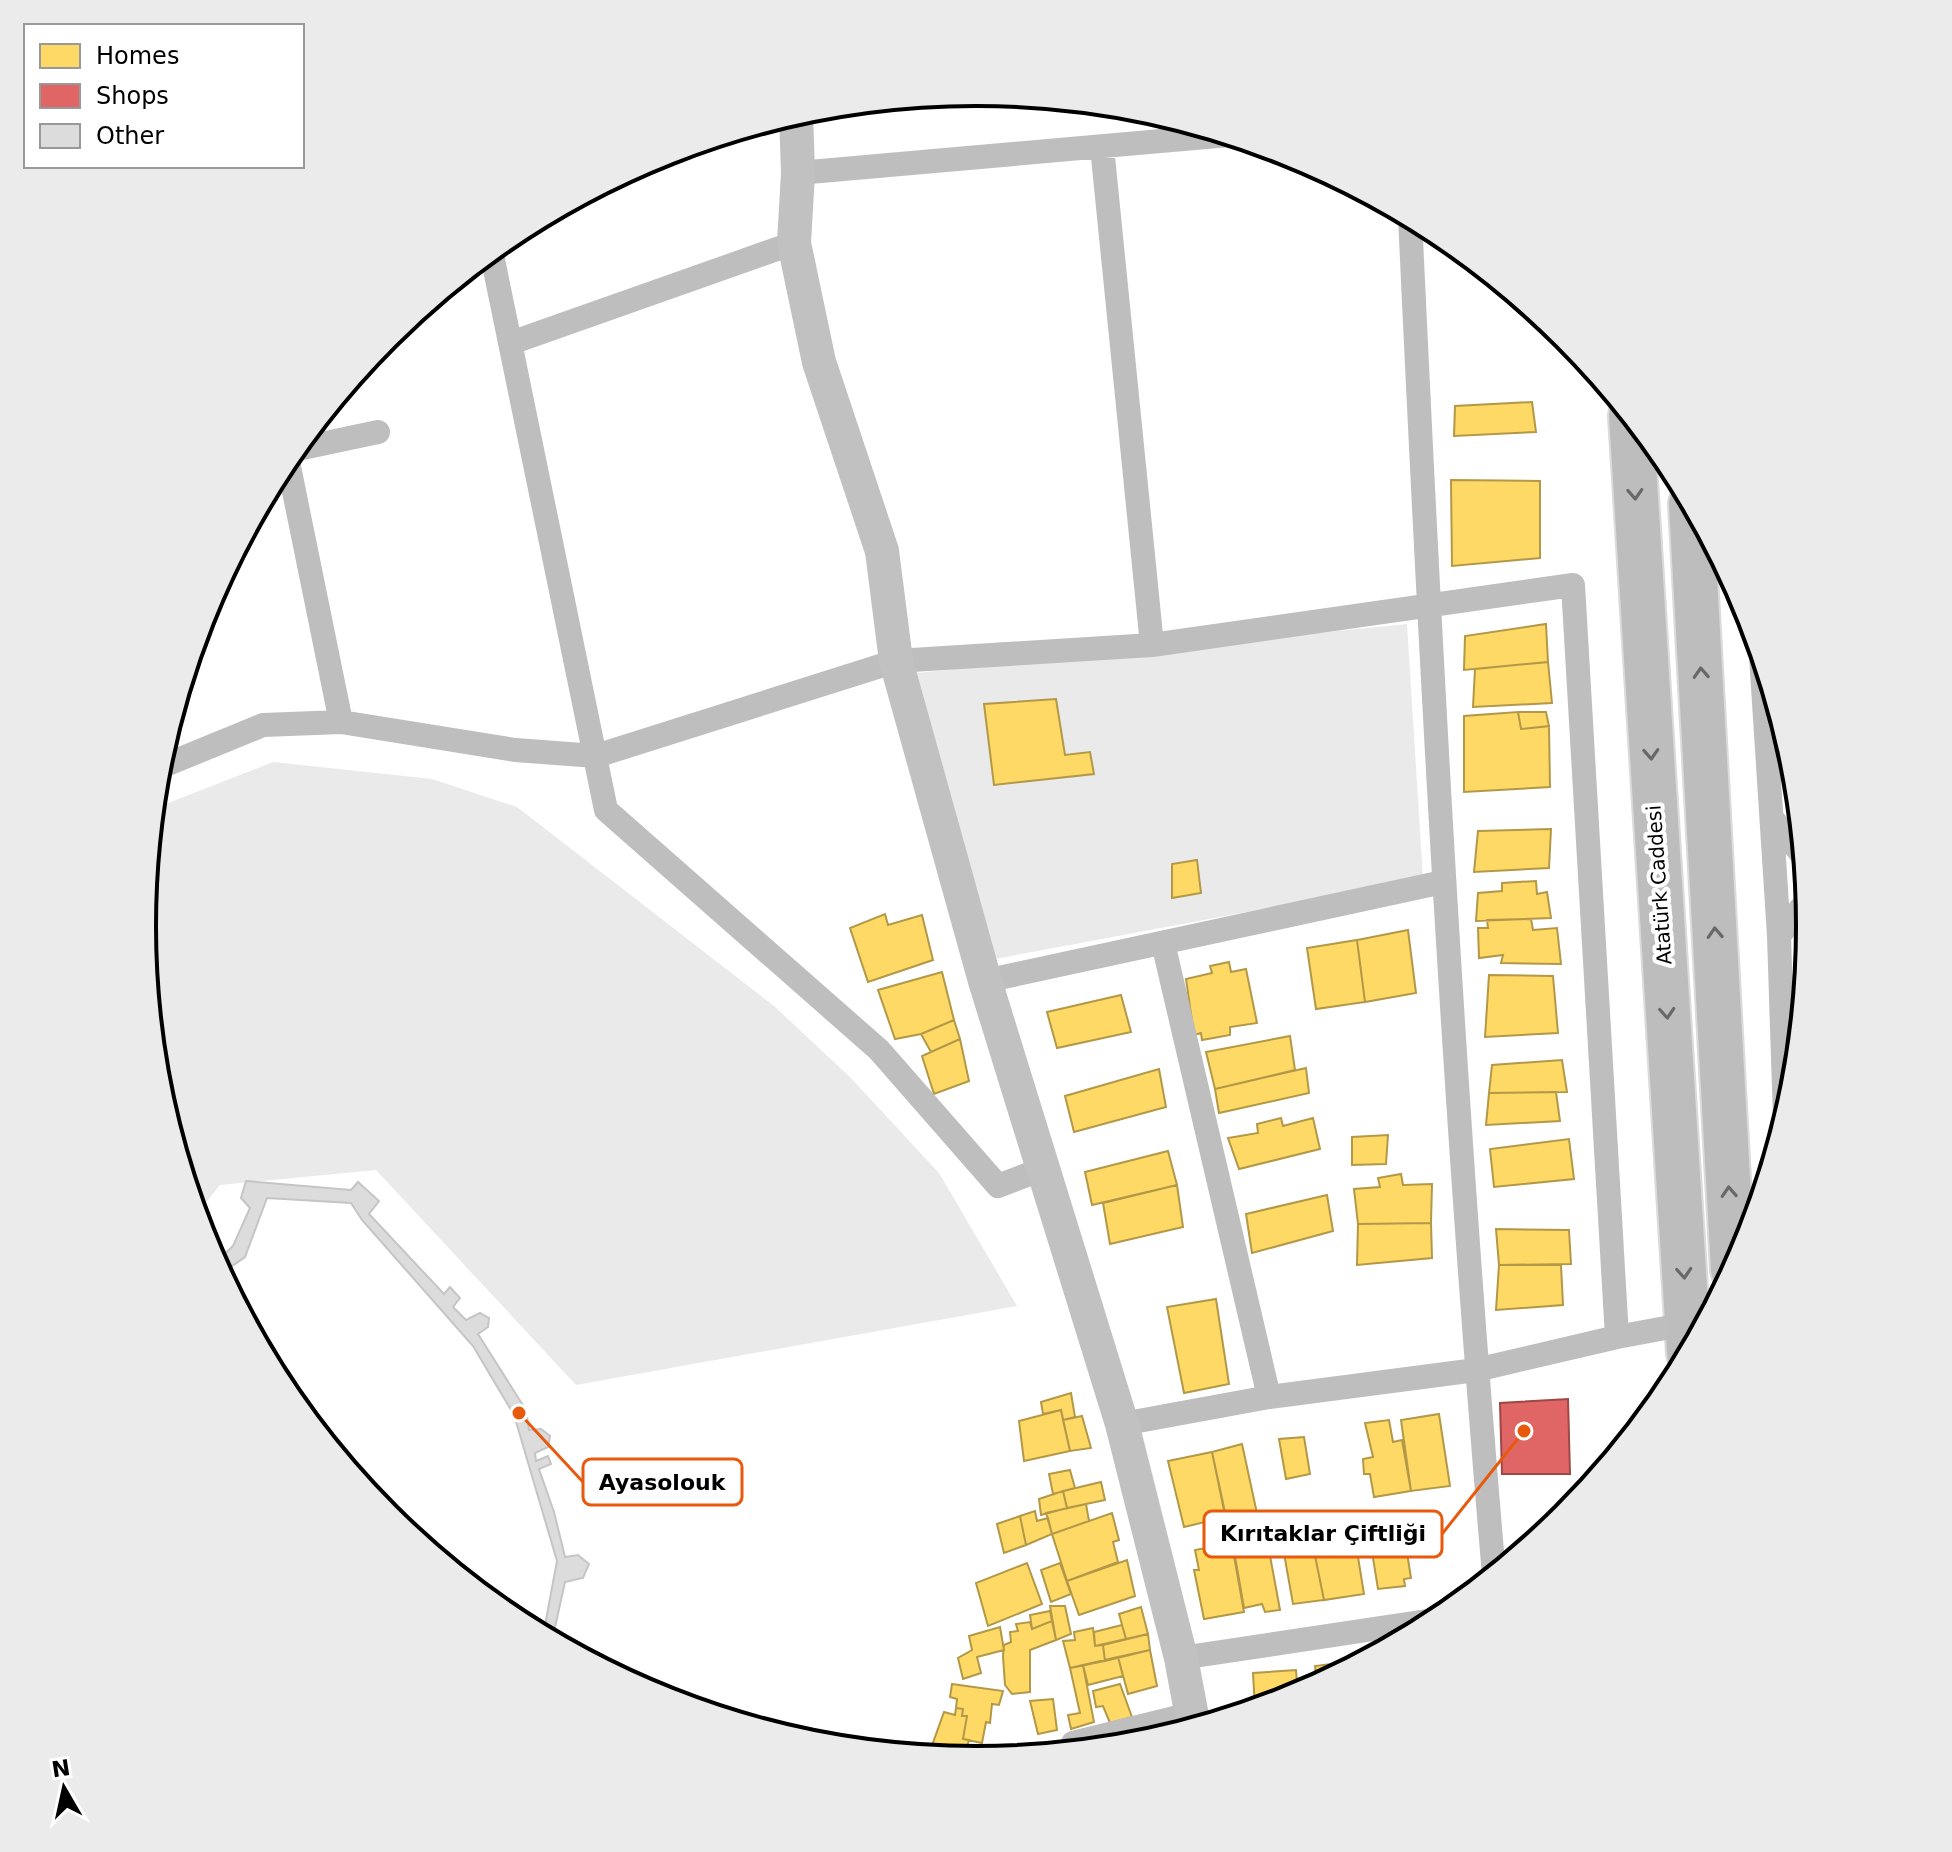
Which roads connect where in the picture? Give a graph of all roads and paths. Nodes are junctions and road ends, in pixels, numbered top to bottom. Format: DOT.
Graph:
graph roads {
  1 [pos="796,127"];
  2 [pos="1200,138"];
  3 [pos="1102,147"];
  4 [pos="798,173"];
  5 [pos="1411,231"];
  6 [pos="794,243"];
  7 [pos="494,263"];
  8 [pos="511,343"];
  9 [pos="378,432"];
  10 [pos="1632,434"];
  11 [pos="311,446"];
  12 [pos="291,475"];
  13 [pos="1692,528"];
  14 [pos="1428,607"];
  15 [pos="1152,645"];
  16 [pos="896,661"];
  17 [pos="1764,701"];
  18 [pos="341,722"];
  19 [pos="596,756"];
  20 [pos="173,762"];
  21 [pos="1772,817"];
  22 [pos="1791,841"];
  23 [pos="1443,882"];
  24 [pos="1796,915"];
  25 [pos="1779,936"];
  26 [pos="1163,943"];
  27 [pos="985,981"];
  28 [pos="1783,1067"];
  29 [pos="1042,1169"];
  30 [pos="1732,1245"];
  31 [pos="1688,1333"];
  32 [pos="1617,1337"];
  33 [pos="1685,1338"];
  34 [pos="1476,1370"];
  35 [pos="1269,1397"];
  36 [pos="1122,1424"];
  37 [pos="1493,1563"];
  38 [pos="1405,1624"];
  39 [pos="1181,1658"];
  40 [pos="1191,1717"];
  1 -- 4 [label="street"];
  2 -- 3 [label="street"];
  3 -- 4 [label="street"];
  3 -- 15 [label="street"];
  4 -- 6 [label="street"];
  5 -- 14 [label="street"];
  6 -- 8 [label="street"];
  6 -- 16 [label="street"];
  7 -- 8 [label="street"];
  8 -- 19 [label="street"];
  9 -- 11 [label="street"];
  10 -- 31 [label="highway, Atatürk Caddesi, one-way"];
  12 -- 18 [label="street"];
  30 -- 13 [label="highway, one-way"];
  14 -- 15 [label="street"];
  14 -- 23 [label="street"];
  14 -- 32 [label="street"];
  15 -- 16 [label="street"];
  16 -- 19 [label="street"];
  16 -- 27 [label="street"];
  17 -- 21 [label="street"];
  18 -- 19 [label="street"];
  18 -- 20 [label="street"];
  19 -- 29 [label="street"];
  21 -- 22 [label="street"];
  21 -- 25 [label="street"];
  23 -- 26 [label="street"];
  23 -- 34 [label="street"];
  24 -- 25 [label="street"];
  25 -- 28 [label="street"];
  26 -- 27 [label="street"];
  26 -- 35 [label="street"];
  27 -- 29 [label="street"];
  29 -- 36 [label="street"];
  32 -- 33 [label="street"];
  32 -- 34 [label="street"];
  34 -- 35 [label="street"];
  34 -- 37 [label="street"];
  35 -- 36 [label="street"];
  36 -- 39 [label="street"];
  38 -- 39 [label="street"];
  39 -- 40 [label="street"];
}
